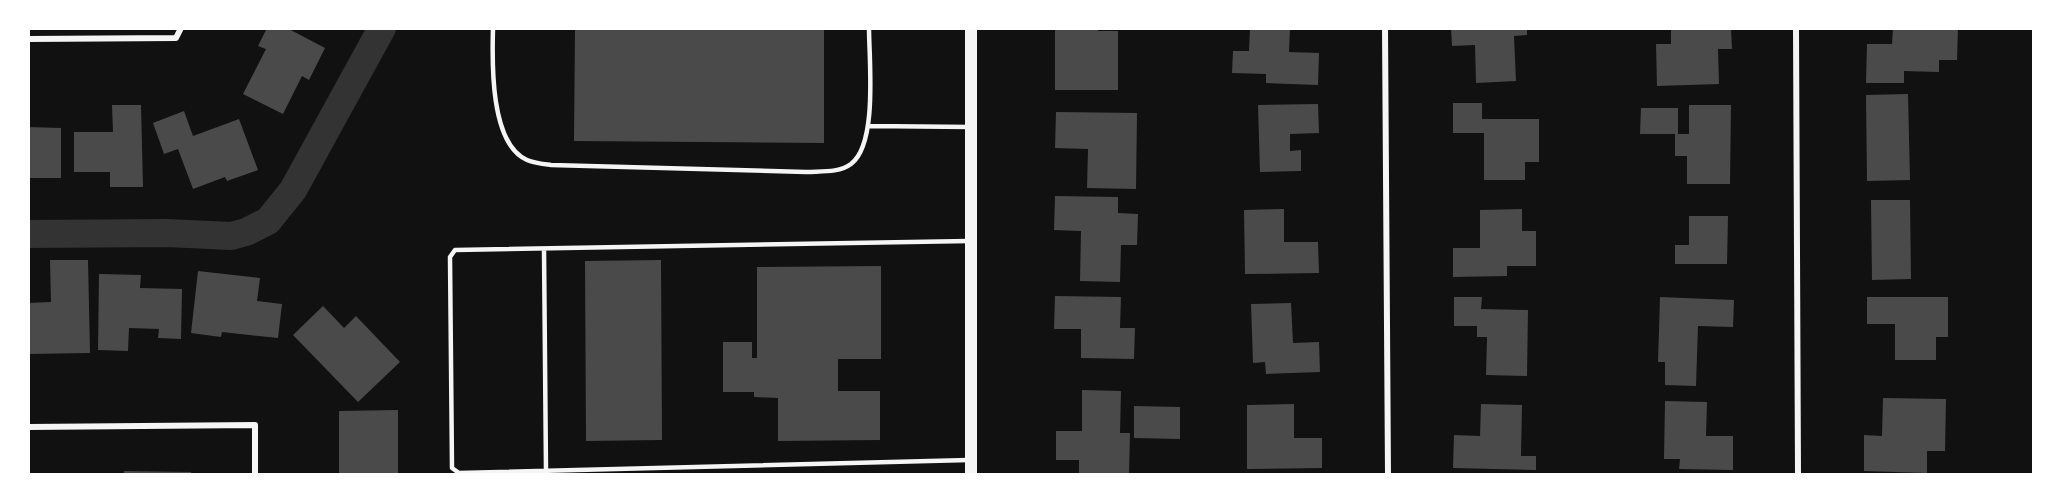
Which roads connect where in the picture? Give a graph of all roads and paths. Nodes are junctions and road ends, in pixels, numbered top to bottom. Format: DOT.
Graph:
graph roads {
  1 [pos="181,28"];
  2 [pos="493,28"];
  3 [pos="869,28"];
  4 [pos="971,28"];
  5 [pos="1385,28"];
  6 [pos="1796,28"];
  7 [pos="28,39"];
  8 [pos="868,126"];
  9 [pos="971,127"];
  10 [pos="971,241"];
  11 [pos="544,249"];
  12 [pos="28,428"];
  13 [pos="971,460"];
  14 [pos="546,471"];
  15 [pos="255,474"];
  16 [pos="971,474"];
  17 [pos="1388,474"];
  18 [pos="1798,474"];
  1 -- 7 [label="street"];
  2 -- 8 [label="lane"];
  3 -- 8 [label="lane"];
  4 -- 9 [label="main road"];
  5 -- 17 [label="street"];
  6 -- 18 [label="street"];
  8 -- 9 [label="lane"];
  9 -- 10 [label="main road"];
  10 -- 11 [label="lane"];
  10 -- 13 [label="main road"];
  11 -- 14 [label="lane"];
  11 -- 14 [label="lane"];
  12 -- 15 [label="street"];
  13 -- 14 [label="lane"];
  13 -- 16 [label="main road"];
}
